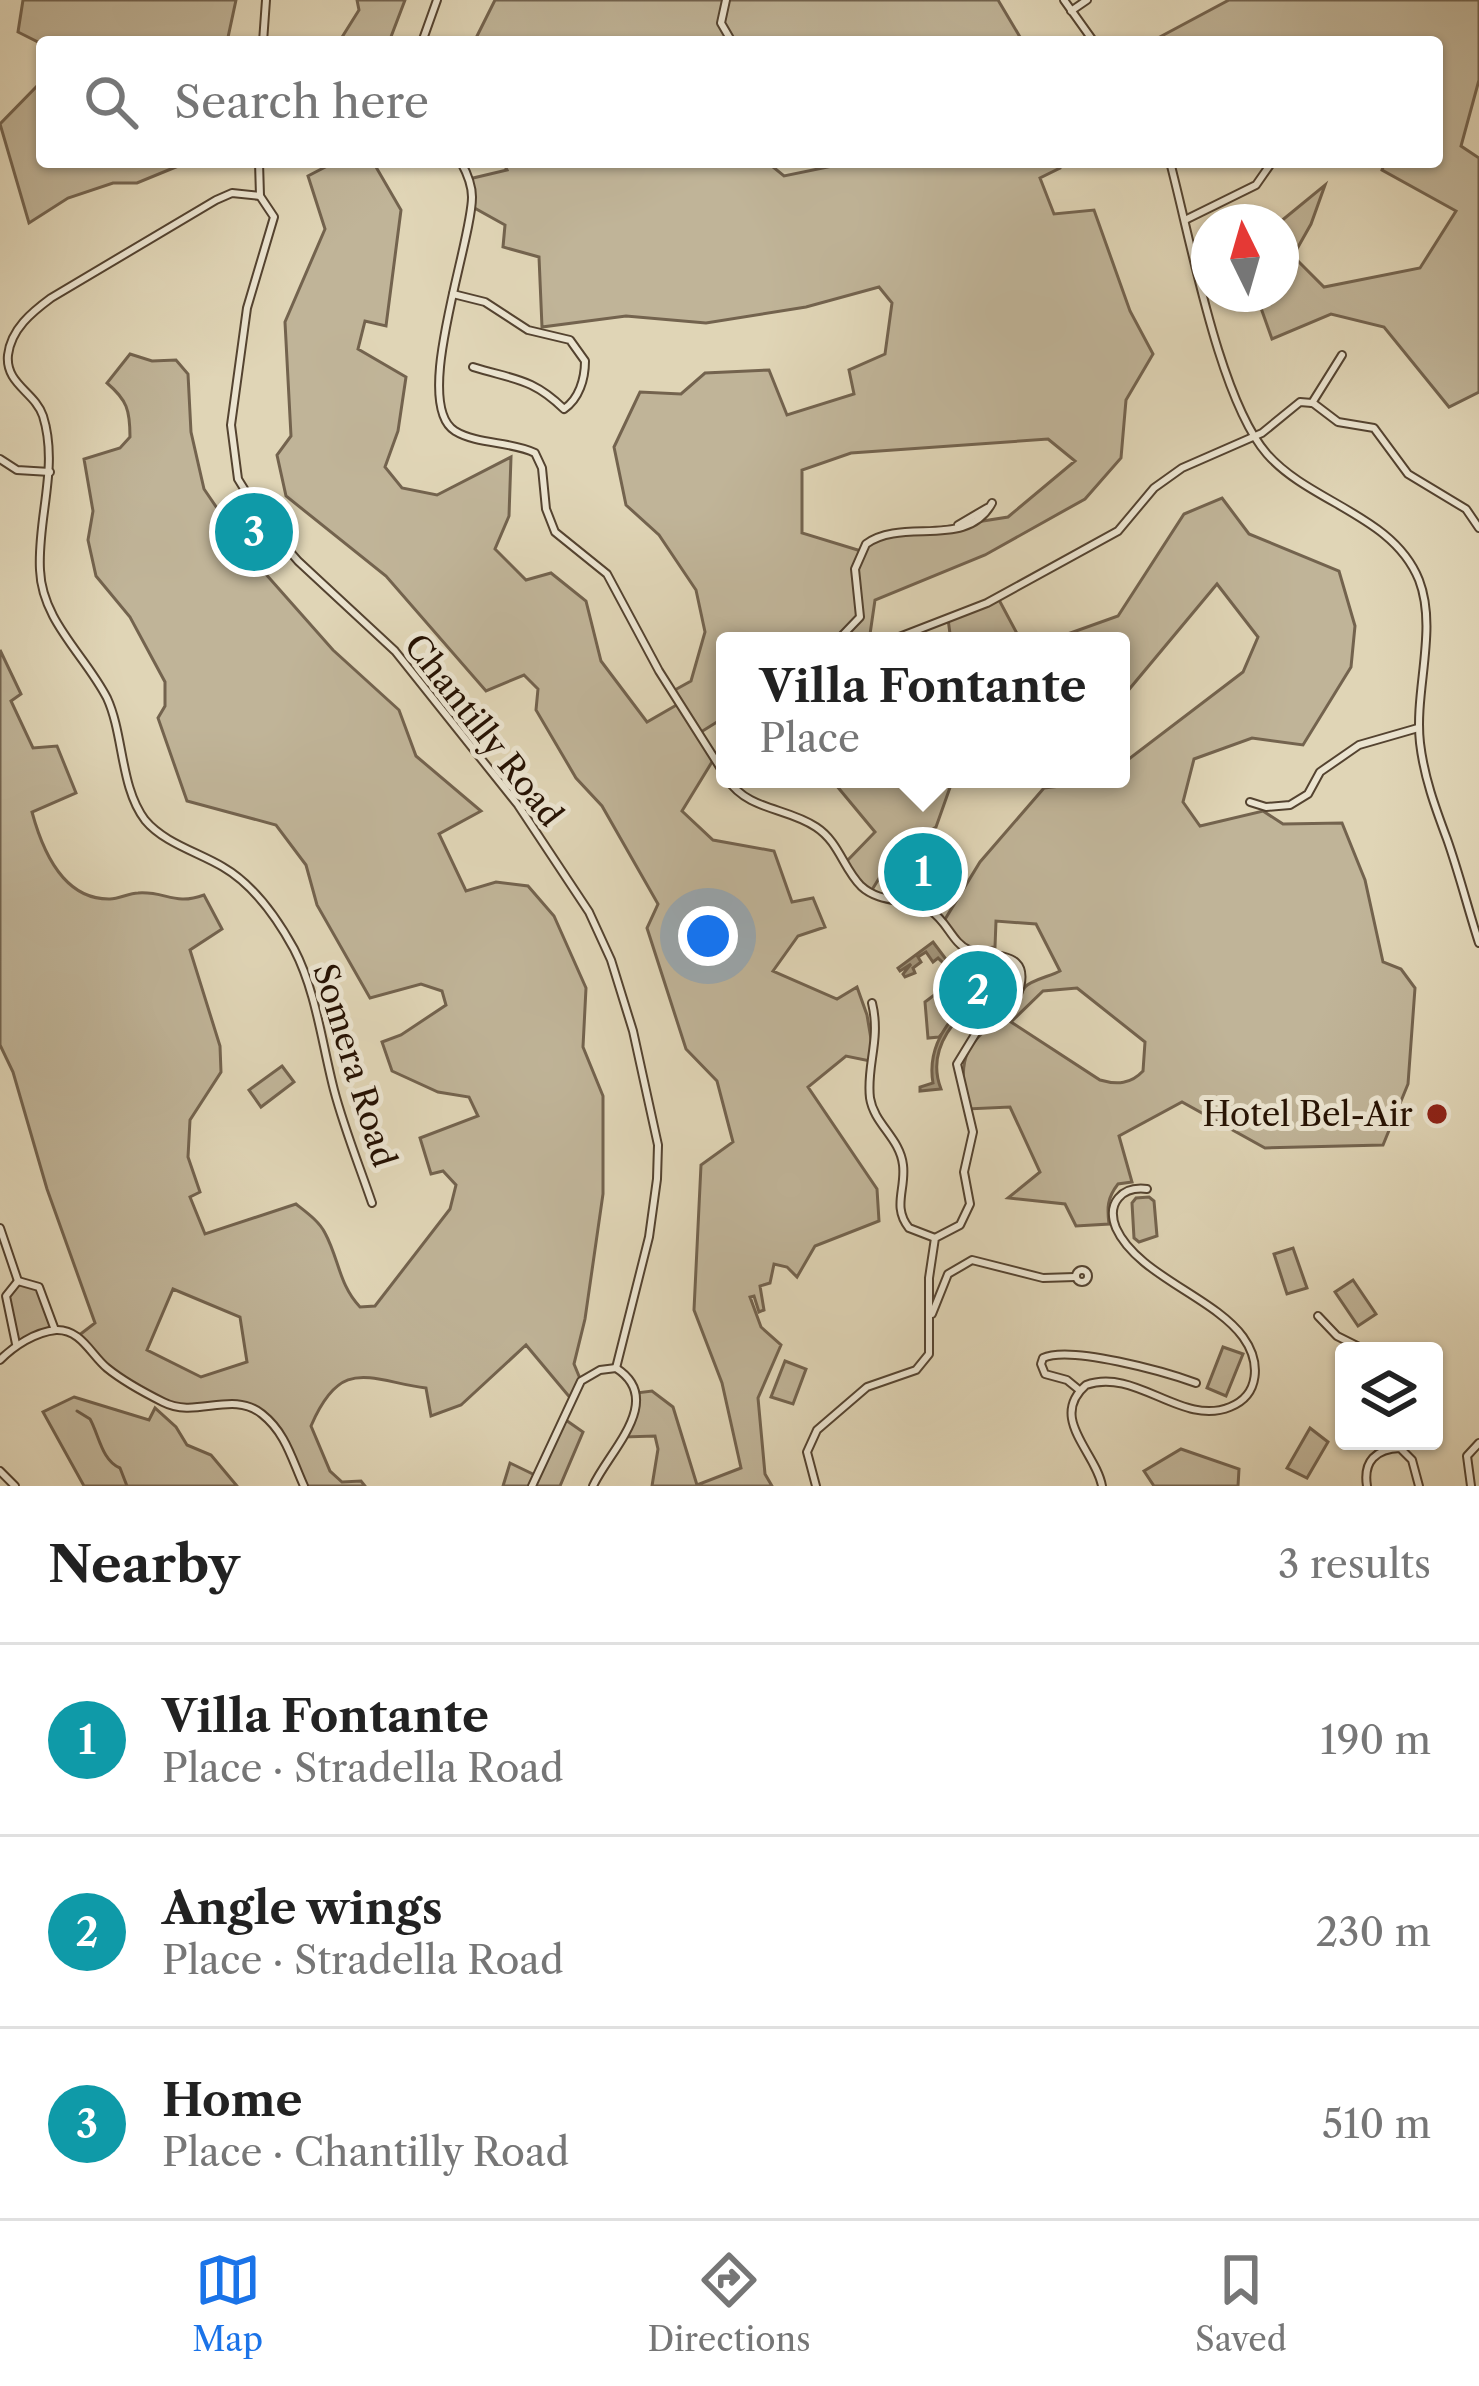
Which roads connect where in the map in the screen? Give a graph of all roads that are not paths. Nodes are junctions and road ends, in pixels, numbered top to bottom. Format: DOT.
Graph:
graph roads {
  1 [pos="266,0"];
  2 [pos="437,0"];
  3 [pos="726,0"];
  4 [pos="1064,0"];
  5 [pos="1087,0"];
  6 [pos="1071,11"];
  7 [pos="263,36"];
  8 [pos="424,36"];
  9 [pos="729,36"];
  10 [pos="1090,36"];
  11 [pos="259,168"];
  12 [pos="463,168"];
  13 [pos="1172,168"];
  14 [pos="1268,168"];
  15 [pos="260,196"];
  16 [pos="1185,220"];
  17 [pos="453,293"];
  18 [pos="1342,355"];
  19 [pos="473,368"];
  20 [pos="1312,403"];
  21 [pos="1253,437"];
  22 [pos="0,459"];
  23 [pos="50,472"];
  24 [pos="990,505"];
  25 [pos="1479,528"];
  26 [pos="846,632"];
  27 [pos="913,632"];
  28 [pos="1418,728"];
  29 [pos="716,761"];
  30 [pos="737,788"];
  31 [pos="1250,802"];
  32 [pos="1479,943"];
  33 [pos="872,1003"];
  34 [pos="1147,1189"];
  35 [pos="372,1202"];
  36 [pos="0,1228"];
  37 [pos="934,1238"];
  38 [pos="1075,1277"];
  39 [pos="18,1281"];
  40 [pos="1318,1316"];
  41 [pos="931,1318"];
  42 [pos="55,1330"];
  43 [pos="1349,1342"];
  44 [pos="16,1344"];
  45 [pos="0,1360"];
  46 [pos="616,1367"];
  47 [pos="1196,1383"];
  48 [pos="1079,1390"];
  49 [pos="1479,1443"];
  50 [pos="1386,1450"];
  51 [pos="1406,1450"];
  52 [pos="0,1471"];
  53 [pos="15,1486"];
  54 [pos="304,1486"];
  55 [pos="532,1486"];
  56 [pos="593,1486"];
  57 [pos="816,1486"];
  58 [pos="1102,1486"];
  59 [pos="1367,1486"];
  60 [pos="1419,1486"];
  61 [pos="1471,1486"];
  1 -- 7 [label="street"];
  2 -- 8 [label="street"];
  3 -- 9 [label="street"];
  4 -- 6 [label="street"];
  5 -- 6 [label="street"];
  6 -- 10 [label="street"];
  11 -- 15 [label="street, Chantilly Road"];
  12 -- 17 [label="street"];
  13 -- 16 [label="street"];
  14 -- 16 [label="street"];
  15 -- 23 [label="street, Somera Road"];
  15 -- 46 [label="street, Chantilly Road"];
  16 -- 21 [label="street"];
  17 -- 19 [label="street"];
  17 -- 29 [label="street"];
  18 -- 20 [label="street"];
  20 -- 21 [label="street"];
  20 -- 25 [label="street"];
  21 -- 27 [label="street"];
  21 -- 28 [label="street"];
  22 -- 23 [label="street"];
  23 -- 35 [label="street, Somera Road"];
  24 -- 26 [label="street"];
  28 -- 31 [label="street"];
  28 -- 32 [label="street"];
  30 -- 37 [label="street"];
  33 -- 37 [label="street"];
  34 -- 48 [label="street"];
  36 -- 39 [label="street"];
  37 -- 41 [label="street"];
  38 -- 41 [label="street"];
  39 -- 42 [label="street"];
  39 -- 44 [label="street"];
  40 -- 43 [label="street"];
  41 -- 57 [label="street"];
  42 -- 44 [label="street"];
  42 -- 54 [label="street"];
  44 -- 45 [label="street"];
  46 -- 55 [label="street"];
  46 -- 56 [label="street"];
  47 -- 48 [label="street"];
  48 -- 58 [label="street"];
  49 -- 61 [label="street"];
  50 -- 59 [label="street"];
  51 -- 60 [label="street"];
  52 -- 53 [label="street"];
}
